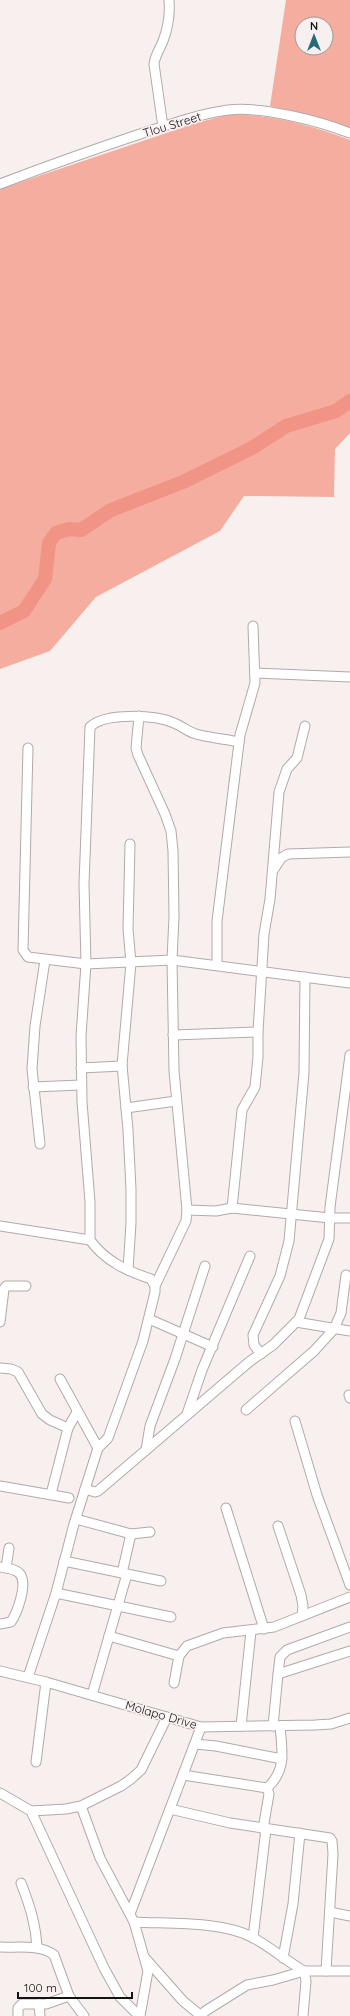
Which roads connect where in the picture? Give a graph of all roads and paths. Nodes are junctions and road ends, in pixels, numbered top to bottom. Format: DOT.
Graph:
graph roads {
  1 [pos="169,0"];
  2 [pos="163,127"];
  3 [pos="350,133"];
  4 [pos="0,184"];
  5 [pos="253,626"];
  6 [pos="255,673"];
  7 [pos="350,677"];
  8 [pos="139,716"];
  9 [pos="305,726"];
  10 [pos="239,742"];
  11 [pos="28,748"];
  12 [pos="130,844"];
  13 [pos="350,852"];
  14 [pos="273,872"];
  15 [pos="45,960"];
  16 [pos="172,960"];
  17 [pos="131,963"];
  18 [pos="86,964"];
  19 [pos="216,965"];
  20 [pos="261,970"];
  21 [pos="304,977"];
  22 [pos="350,983"];
  23 [pos="258,1032"];
  24 [pos="173,1035"];
  25 [pos="350,1055"];
  26 [pos="122,1066"];
  27 [pos="81,1068"];
  28 [pos="348,1079"];
  29 [pos="82,1085"];
  30 [pos="33,1087"];
  31 [pos="176,1101"];
  32 [pos="126,1108"];
  33 [pos="40,1144"];
  34 [pos="232,1208"];
  35 [pos="187,1210"];
  36 [pos="291,1214"];
  37 [pos="330,1218"];
  38 [pos="350,1218"];
  39 [pos="0,1226"];
  40 [pos="90,1240"];
  41 [pos="250,1256"];
  42 [pos="205,1266"];
  43 [pos="128,1270"];
  44 [pos="346,1275"];
  45 [pos="26,1286"];
  46 [pos="155,1286"];
  47 [pos="149,1319"];
  48 [pos="0,1322"];
  49 [pos="296,1322"];
  50 [pos="334,1329"];
  51 [pos="350,1332"];
  52 [pos="183,1334"];
  53 [pos="212,1347"];
  54 [pos="261,1354"];
  55 [pos="0,1368"];
  56 [pos="60,1380"];
  57 [pos="246,1410"];
  58 [pos="77,1412"];
  59 [pos="187,1414"];
  60 [pos="295,1421"];
  61 [pos="68,1428"];
  62 [pos="98,1448"];
  63 [pos="146,1450"];
  64 [pos="0,1486"];
  65 [pos="85,1489"];
  66 [pos="51,1494"];
  67 [pos="69,1498"];
  68 [pos="226,1508"];
  69 [pos="76,1519"];
  70 [pos="278,1526"];
  71 [pos="150,1532"];
  72 [pos="131,1534"];
  73 [pos="9,1548"];
  74 [pos="64,1561"];
  75 [pos="3,1567"];
  76 [pos="125,1573"];
  77 [pos="161,1581"];
  78 [pos="350,1585"];
  79 [pos="56,1593"];
  80 [pos="350,1597"];
  81 [pos="117,1606"];
  82 [pos="302,1616"];
  83 [pos="171,1617"];
  84 [pos="0,1624"];
  85 [pos="350,1627"];
  86 [pos="264,1629"];
  87 [pos="251,1631"];
  88 [pos="109,1636"];
  89 [pos="350,1651"];
  90 [pos="179,1656"];
  91 [pos="0,1671"];
  92 [pos="278,1674"];
  93 [pos="28,1677"];
  94 [pos="46,1682"];
  95 [pos="174,1683"];
  96 [pos="92,1695"];
  97 [pos="167,1717"];
  98 [pos="350,1718"];
  99 [pos="241,1726"];
  100 [pos="277,1726"];
  101 [pos="201,1727"];
  102 [pos="195,1744"];
  103 [pos="282,1759"];
  104 [pos="36,1762"];
  105 [pos="183,1776"];
  106 [pos="267,1788"];
  107 [pos="0,1793"];
  108 [pos="81,1806"];
  109 [pos="170,1809"];
  110 [pos="31,1811"];
  111 [pos="264,1829"];
  112 [pos="300,1834"];
  113 [pos="21,1883"];
  114 [pos="330,1912"];
  115 [pos="350,1916"];
  116 [pos="132,1918"];
  117 [pos="253,1938"];
  118 [pos="0,1947"];
  119 [pos="37,1948"];
  120 [pos="144,1957"];
  121 [pos="283,1958"];
  122 [pos="304,1971"];
  123 [pos="326,1971"];
  124 [pos="350,1971"];
  125 [pos="69,1996"];
  126 [pos="39,2004"];
  127 [pos="204,2014"];
  128 [pos="18,2016"];
  129 [pos="40,2016"];
  130 [pos="84,2016"];
  131 [pos="140,2016"];
  132 [pos="303,2016"];
  1 -- 2 [label="street"];
  2 -- 3 [label="street, Tlou Street"];
  2 -- 4 [label="street, Tlou Street"];
  5 -- 6 [label="street"];
  6 -- 7 [label="street"];
  6 -- 10 [label="street"];
  8 -- 10 [label="street"];
  8 -- 16 [label="street"];
  8 -- 18 [label="street"];
  9 -- 14 [label="street"];
  10 -- 19 [label="street"];
  11 -- 15 [label="street"];
  12 -- 17 [label="street"];
  13 -- 14 [label="street"];
  14 -- 20 [label="street"];
  15 -- 18 [label="street"];
  15 -- 30 [label="street"];
  16 -- 17 [label="street"];
  16 -- 19 [label="street"];
  16 -- 24 [label="street"];
  17 -- 18 [label="street"];
  17 -- 26 [label="street"];
  18 -- 27 [label="street"];
  19 -- 20 [label="street"];
  20 -- 21 [label="street"];
  20 -- 23 [label="street"];
  21 -- 22 [label="street"];
  21 -- 36 [label="street"];
  23 -- 24 [label="street"];
  23 -- 34 [label="street"];
  24 -- 31 [label="street"];
  25 -- 28 [label="street"];
  26 -- 27 [label="street"];
  26 -- 32 [label="street"];
  27 -- 29 [label="street"];
  28 -- 37 [label="street"];
  29 -- 30 [label="street"];
  29 -- 40 [label="street"];
  30 -- 33 [label="street"];
  31 -- 32 [label="street"];
  31 -- 35 [label="street"];
  32 -- 43 [label="street"];
  34 -- 35 [label="street"];
  34 -- 36 [label="street"];
  35 -- 46 [label="street"];
  36 -- 37 [label="street"];
  36 -- 54 [label="street"];
  37 -- 38 [label="street"];
  37 -- 49 [label="street"];
  39 -- 40 [label="street"];
  40 -- 43 [label="street"];
  41 -- 53 [label="street"];
  42 -- 52 [label="street"];
  43 -- 46 [label="street"];
  44 -- 50 [label="street"];
  45 -- 48 [label="street"];
  46 -- 47 [label="street"];
  47 -- 52 [label="street"];
  47 -- 62 [label="street"];
  49 -- 50 [label="street"];
  49 -- 54 [label="street"];
  50 -- 51 [label="street"];
  50 -- 57 [label="street"];
  52 -- 53 [label="street"];
  52 -- 63 [label="street"];
  53 -- 59 [label="street"];
  54 -- 59 [label="street"];
  55 -- 61 [label="street"];
  56 -- 58 [label="street"];
  58 -- 61 [label="street"];
  58 -- 62 [label="street"];
  59 -- 63 [label="street"];
  60 -- 78 [label="street"];
  61 -- 66 [label="street"];
  62 -- 65 [label="street"];
  63 -- 65 [label="street"];
  64 -- 66 [label="street"];
  65 -- 69 [label="street"];
  66 -- 67 [label="street"];
  68 -- 86 [label="street"];
  69 -- 72 [label="street"];
  69 -- 74 [label="street"];
  70 -- 82 [label="street"];
  71 -- 72 [label="street"];
  72 -- 76 [label="street"];
  73 -- 75 [label="street"];
  74 -- 76 [label="street"];
  74 -- 79 [label="street"];
  75 -- 84 [label="street"];
  76 -- 77 [label="street"];
  76 -- 81 [label="street"];
  79 -- 81 [label="street"];
  79 -- 93 [label="street"];
  80 -- 82 [label="street"];
  81 -- 83 [label="street"];
  81 -- 88 [label="street"];
  82 -- 86 [label="street"];
  85 -- 92 [label="street"];
  86 -- 87 [label="street"];
  87 -- 90 [label="street"];
  87 -- 99 [label="street"];
  88 -- 90 [label="street"];
  88 -- 96 [label="street"];
  89 -- 92 [label="street"];
  90 -- 95 [label="street"];
  91 -- 93 [label="street, Molapo Drive"];
  92 -- 100 [label="street"];
  93 -- 94 [label="street, Molapo Drive"];
  94 -- 96 [label="street, Molapo Drive"];
  94 -- 104 [label="street"];
  96 -- 97 [label="street, Molapo Drive"];
  97 -- 101 [label="street, Molapo Drive"];
  97 -- 108 [label="street"];
  98 -- 100 [label="street, Molapo Drive"];
  99 -- 100 [label="street, Molapo Drive"];
  99 -- 101 [label="street, Molapo Drive"];
  100 -- 103 [label="street"];
  101 -- 102 [label="street"];
  102 -- 103 [label="street"];
  102 -- 105 [label="street"];
  103 -- 106 [label="street"];
  105 -- 106 [label="street"];
  105 -- 109 [label="street"];
  106 -- 111 [label="street"];
  107 -- 110 [label="street"];
  108 -- 110 [label="street"];
  108 -- 116 [label="street"];
  109 -- 111 [label="street"];
  109 -- 116 [label="street"];
  110 -- 131 [label="street"];
  111 -- 112 [label="street"];
  111 -- 117 [label="street"];
  112 -- 114 [label="street"];
  112 -- 121 [label="street"];
  113 -- 119 [label="street"];
  114 -- 115 [label="street"];
  114 -- 123 [label="street"];
  116 -- 117 [label="street"];
  116 -- 120 [label="street"];
  117 -- 121 [label="street"];
  118 -- 119 [label="street"];
  119 -- 125 [label="street"];
  120 -- 127 [label="street"];
  120 -- 131 [label="street"];
  121 -- 122 [label="street"];
  122 -- 123 [label="street"];
  122 -- 127 [label="street"];
  122 -- 132 [label="street"];
  123 -- 124 [label="street"];
  125 -- 126 [label="street"];
  125 -- 130 [label="street"];
  126 -- 128 [label="street"];
  126 -- 129 [label="street"];
}
